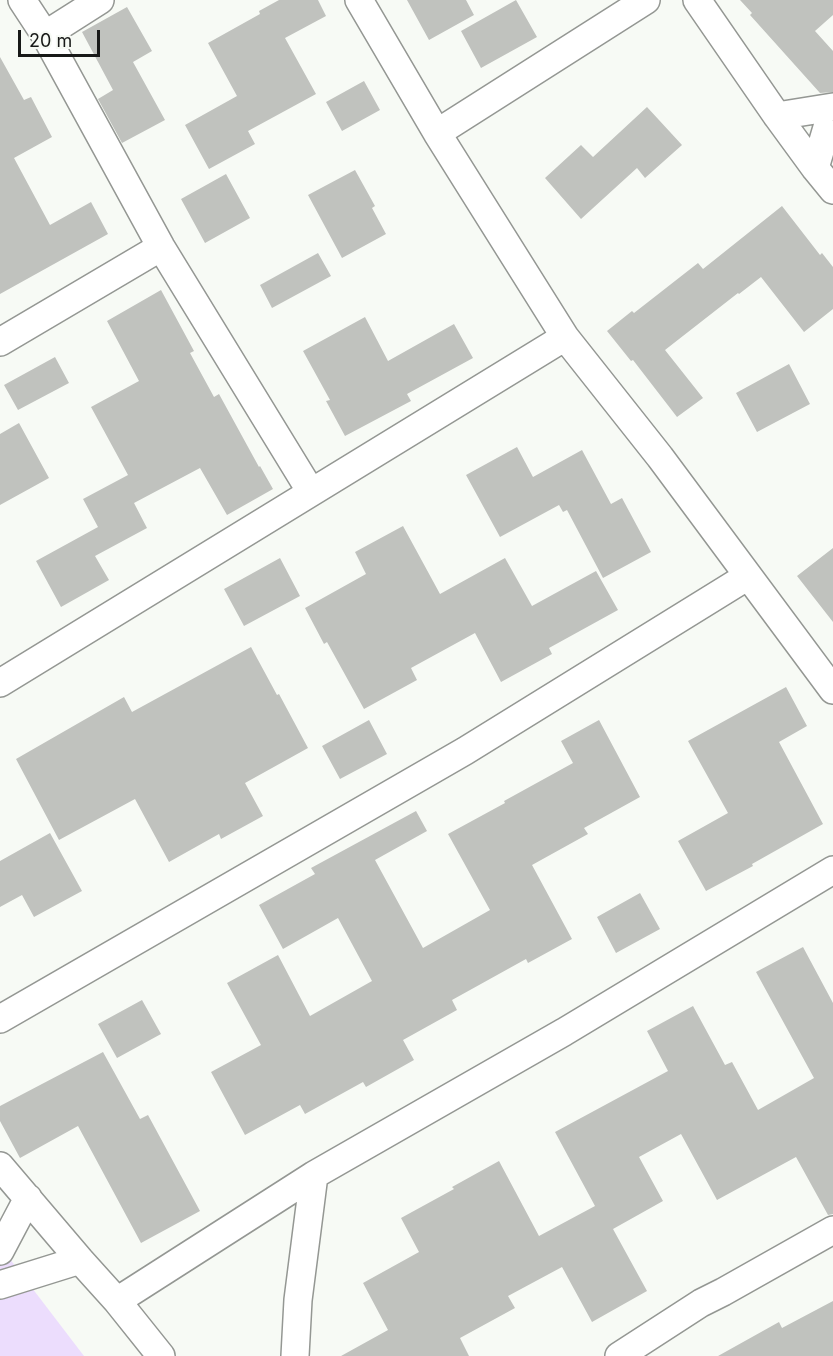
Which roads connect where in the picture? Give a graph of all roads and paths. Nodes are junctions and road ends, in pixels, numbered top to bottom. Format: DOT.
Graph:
graph roads {
  1 [pos="22,0"];
  2 [pos="100,0"];
  3 [pos="359,0"];
  4 [pos="646,0"];
  5 [pos="697,0"];
  6 [pos="45,35"];
  7 [pos="777,117"];
  8 [pos="437,133"];
  9 [pos="815,168"];
  10 [pos="833,190"];
  11 [pos="161,247"];
  12 [pos="565,337"];
  13 [pos="0,342"];
  14 [pos="311,492"];
  15 [pos="748,576"];
  16 [pos="0,683"];
  17 [pos="833,690"];
  18 [pos="833,870"];
  19 [pos="0,1019"];
  20 [pos="0,1166"];
  21 [pos="314,1175"];
  22 [pos="28,1198"];
  23 [pos="833,1230"];
  24 [pos="0,1251"];
  25 [pos="80,1260"];
  26 [pos="0,1285"];
  27 [pos="117,1301"];
  28 [pos="161,1356"];
  29 [pos="296,1356"];
  30 [pos="619,1356"];
  1 -- 6 [label="street"];
  2 -- 6 [label="street"];
  3 -- 8 [label="street"];
  4 -- 8 [label="street"];
  5 -- 7 [label="street"];
  6 -- 11 [label="street"];
  7 -- 9 [label="street"];
  7 -- 9 [label="street"];
  8 -- 12 [label="street"];
  9 -- 10 [label="street"];
  11 -- 13 [label="street"];
  11 -- 14 [label="street"];
  12 -- 14 [label="street"];
  12 -- 15 [label="street"];
  14 -- 16 [label="street"];
  15 -- 17 [label="street"];
  15 -- 19 [label="street"];
  18 -- 21 [label="street"];
  20 -- 22 [label="street"];
  21 -- 27 [label="street"];
  21 -- 29 [label="street"];
  22 -- 24 [label="street"];
  22 -- 25 [label="street"];
  23 -- 30 [label="street"];
  25 -- 26 [label="street"];
  25 -- 27 [label="street"];
  27 -- 28 [label="street"];
}
